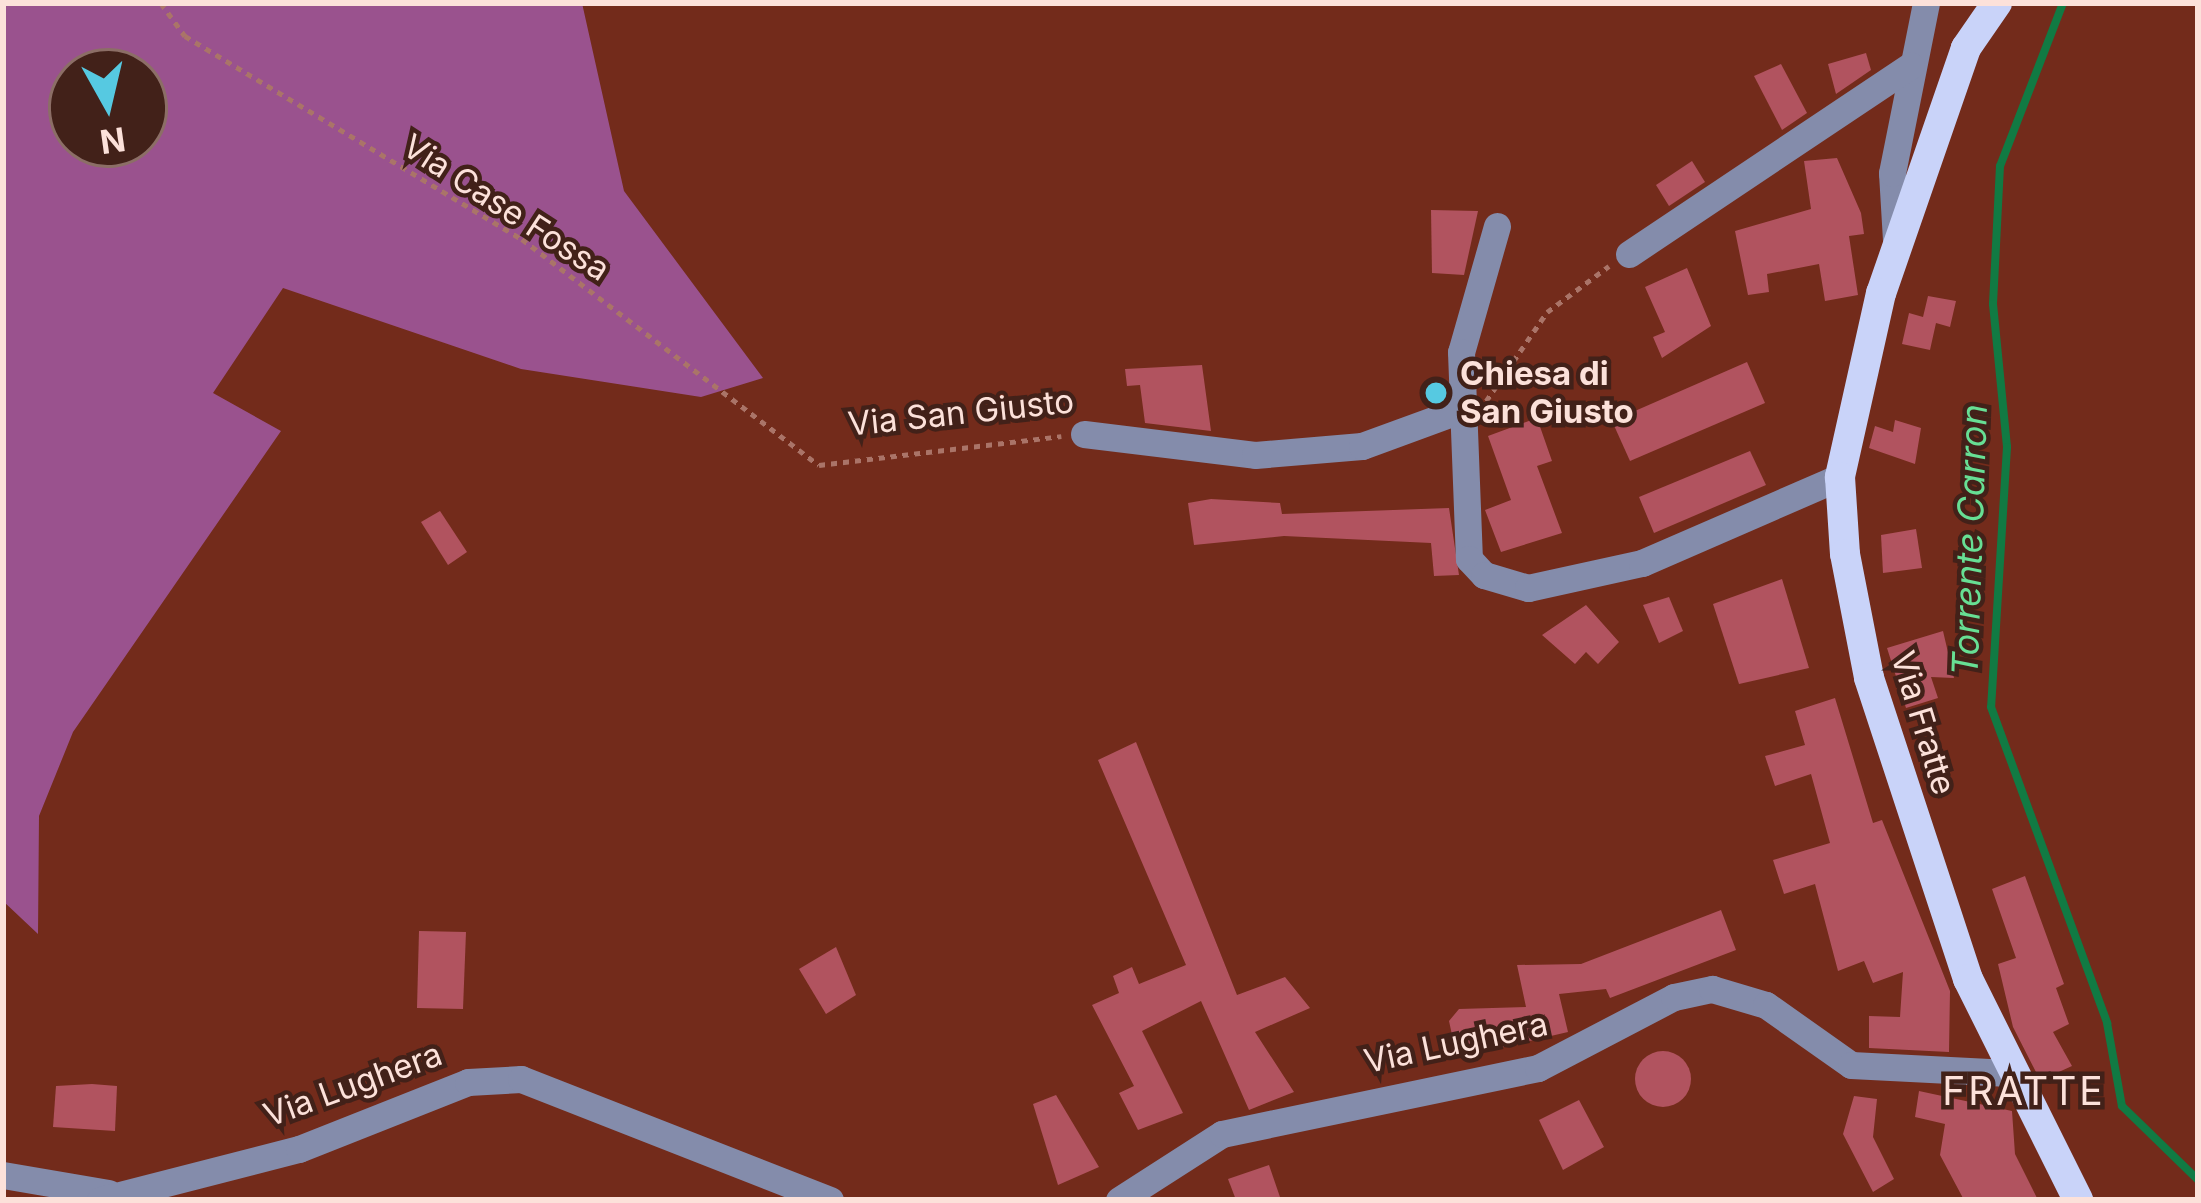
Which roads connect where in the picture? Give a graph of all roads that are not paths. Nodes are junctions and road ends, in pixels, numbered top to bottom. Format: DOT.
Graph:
graph roads {
  1 [pos="1926,3"];
  2 [pos="1997,3"];
  3 [pos="1911,65"];
  4 [pos="1497,226"];
  5 [pos="1896,240"];
  6 [pos="1629,254"];
  7 [pos="1463,409"];
  8 [pos="1084,434"];
  9 [pos="1840,477"];
  10 [pos="2009,1073"];
  11 [pos="3,1175"];
  12 [pos="104,1197"];
  13 [pos="830,1200"];
  14 [pos="1119,1200"];
  15 [pos="2078,1200"];
  1 -- 3 [label="street"];
  2 -- 5 [label="main road, Via Fratte"];
  3 -- 5 [label="street"];
  3 -- 6 [label="street"];
  4 -- 7 [label="street"];
  5 -- 9 [label="main road, Via Fratte"];
  7 -- 8 [label="street, Via San Giusto"];
  7 -- 9 [label="street"];
  9 -- 10 [label="main road, Via Fratte"];
  10 -- 14 [label="street, Via Lughera"];
  10 -- 15 [label="main road, Via Fratte"];
  11 -- 12 [label="street"];
  12 -- 13 [label="street, Via Lughera"];
}
